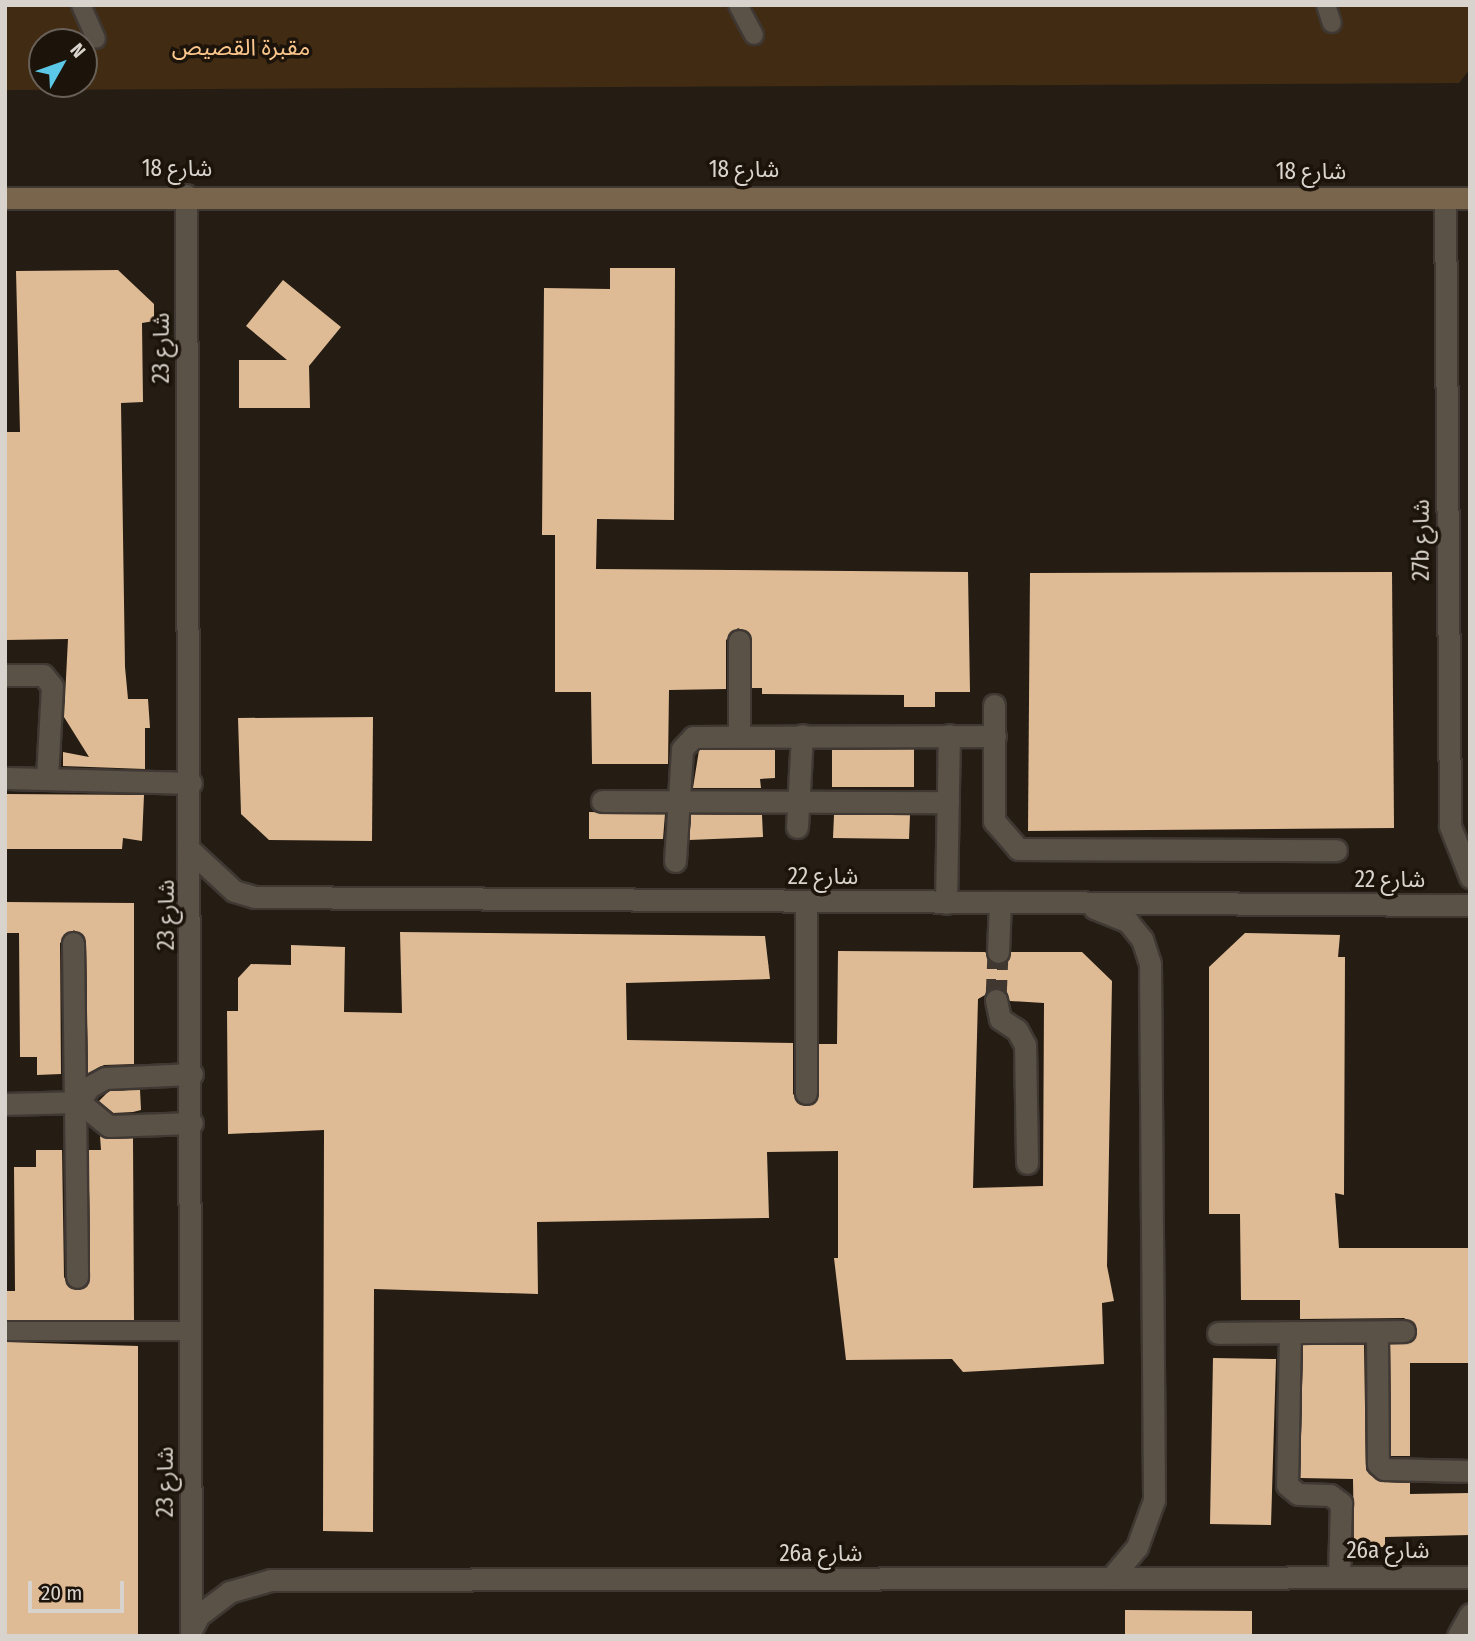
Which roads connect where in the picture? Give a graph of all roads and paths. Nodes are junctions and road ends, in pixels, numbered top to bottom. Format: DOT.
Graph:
graph roads {
  1 [pos="82,5"];
  2 [pos="738,5"];
  3 [pos="91,28"];
  4 [pos="754,35"];
  5 [pos="10,193"];
  6 [pos="186,195"];
  7 [pos="1444,198"];
  8 [pos="1470,198"];
  9 [pos="739,640"];
  10 [pos="5,675"];
  11 [pos="994,705"];
  12 [pos="739,735"];
  13 [pos="802,735"];
  14 [pos="949,735"];
  15 [pos="995,736"];
  16 [pos="5,778"];
  17 [pos="47,779"];
  18 [pos="191,783"];
  19 [pos="602,801"];
  20 [pos="678,801"];
  21 [pos="798,802"];
  22 [pos="948,802"];
  23 [pos="797,827"];
  24 [pos="1336,850"];
  25 [pos="192,852"];
  26 [pos="675,861"];
  27 [pos="1470,877"];
  28 [pos="806,902"];
  29 [pos="946,902"];
  30 [pos="1000,902"];
  31 [pos="1082,904"];
  32 [pos="1470,905"];
  33 [pos="73,943"];
  34 [pos="998,952"];
  35 [pos="996,1000"];
  36 [pos="192,1074"];
  37 [pos="806,1093"];
  38 [pos="77,1102"];
  39 [pos="5,1104"];
  40 [pos="192,1123"];
  41 [pos="1027,1163"];
  42 [pos="77,1277"];
  43 [pos="5,1331"];
  44 [pos="191,1331"];
  45 [pos="1404,1331"];
  46 [pos="1290,1332"];
  47 [pos="1377,1332"];
  48 [pos="1218,1333"];
  49 [pos="1470,1471"];
  50 [pos="1339,1576"];
  51 [pos="1470,1577"];
  52 [pos="1111,1578"];
  53 [pos="1470,1614"];
  54 [pos="191,1633"];
  55 [pos="1458,1636"];
  1 -- 3 [label="lane"];
  2 -- 4 [label="lane"];
  5 -- 6 [label="street, شارع 18"];
  6 -- 7 [label="street, شارع 18"];
  6 -- 18 [label="street, شارع 23"];
  7 -- 8 [label="street, شارع 18"];
  7 -- 27 [label="street, 27b شارع"];
  9 -- 12 [label="street"];
  10 -- 17 [label="street"];
  11 -- 15 [label="street"];
  12 -- 13 [label="street"];
  12 -- 20 [label="street"];
  13 -- 14 [label="street"];
  13 -- 21 [label="street"];
  14 -- 15 [label="street"];
  14 -- 22 [label="street"];
  15 -- 24 [label="street"];
  16 -- 17 [label="street"];
  17 -- 18 [label="street"];
  18 -- 25 [label="street, شارع 23"];
  19 -- 20 [label="street"];
  20 -- 21 [label="street"];
  20 -- 26 [label="street"];
  21 -- 22 [label="street"];
  21 -- 23 [label="street"];
  22 -- 29 [label="street"];
  25 -- 28 [label="street, شارع 22"];
  25 -- 36 [label="street, شارع 23"];
  28 -- 29 [label="street, شارع 22"];
  28 -- 37 [label="street"];
  29 -- 30 [label="street, شارع 22"];
  30 -- 31 [label="street, شارع 22"];
  30 -- 34 [label="street"];
  31 -- 32 [label="street, شارع 22"];
  31 -- 52 [label="street"];
  33 -- 38 [label="street"];
  35 -- 41 [label="street"];
  36 -- 38 [label="street"];
  36 -- 40 [label="street, شارع 23"];
  38 -- 39 [label="street"];
  38 -- 40 [label="street"];
  38 -- 42 [label="street"];
  40 -- 44 [label="street, شارع 23"];
  43 -- 44 [label="lane"];
  44 -- 54 [label="street, شارع 23"];
  45 -- 47 [label="street"];
  46 -- 47 [label="street"];
  46 -- 48 [label="street"];
  46 -- 50 [label="street"];
  47 -- 49 [label="street"];
  50 -- 51 [label="street, 26a شارع"];
  50 -- 52 [label="street, 26a شارع"];
  52 -- 54 [label="street, 26a شارع"];
  53 -- 55 [label="street"];
}
